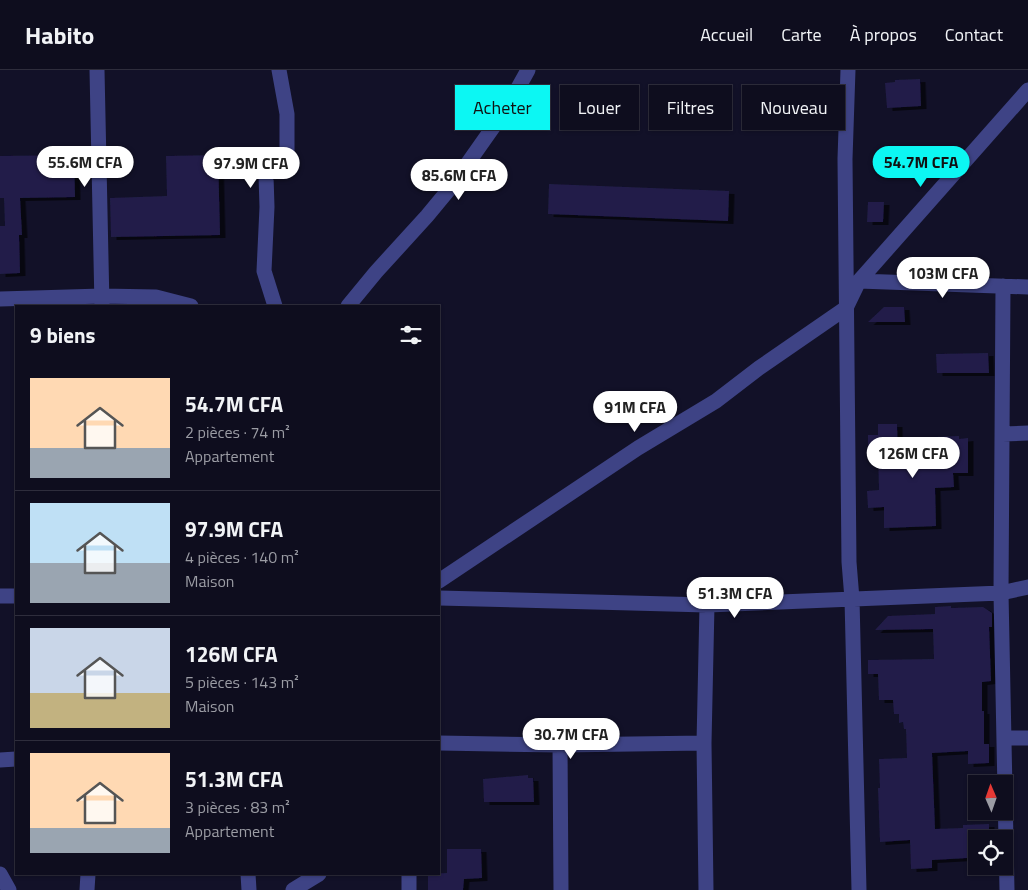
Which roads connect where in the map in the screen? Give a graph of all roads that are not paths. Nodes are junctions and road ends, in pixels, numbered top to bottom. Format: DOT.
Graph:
graph roads {
  1 [pos="97,70"];
  2 [pos="279,70"];
  3 [pos="528,70"];
  4 [pos="848,70"];
  5 [pos="1028,90"];
  6 [pos="860,281"];
  7 [pos="1003,286"];
  8 [pos="1028,287"];
  9 [pos="0,299"];
  10 [pos="102,301"];
  11 [pos="187,305"];
  12 [pos="275,305"];
  13 [pos="349,305"];
  14 [pos="846,308"];
  15 [pos="1028,433"];
  16 [pos="1003,434"];
  17 [pos="440,580"];
  18 [pos="1028,587"];
  19 [pos="1001,593"];
  20 [pos="0,596"];
  21 [pos="15,596"];
  22 [pos="440,598"];
  23 [pos="852,599"];
  24 [pos="707,605"];
  25 [pos="1005,738"];
  26 [pos="1028,738"];
  27 [pos="440,743"];
  28 [pos="704,743"];
  29 [pos="560,745"];
  30 [pos="15,759"];
  31 [pos="0,760"];
  32 [pos="0,874"];
  33 [pos="88,875"];
  34 [pos="248,875"];
  35 [pos="316,875"];
  36 [pos="409,875"];
  37 [pos="9,890"];
  38 [pos="87,890"];
  39 [pos="249,890"];
  40 [pos="293,890"];
  41 [pos="409,890"];
  42 [pos="561,890"];
  43 [pos="706,890"];
  44 [pos="860,890"];
  45 [pos="1007,890"];
  1 -- 10 [label="street"];
  2 -- 12 [label="street"];
  3 -- 13 [label="street"];
  4 -- 14 [label="street"];
  5 -- 6 [label="street"];
  6 -- 7 [label="street"];
  6 -- 14 [label="street"];
  7 -- 8 [label="street"];
  7 -- 16 [label="street"];
  9 -- 10 [label="street"];
  10 -- 11 [label="street"];
  14 -- 17 [label="street"];
  14 -- 23 [label="street"];
  15 -- 16 [label="street"];
  16 -- 19 [label="street"];
  18 -- 19 [label="street"];
  19 -- 23 [label="street"];
  19 -- 25 [label="street"];
  20 -- 21 [label="street"];
  22 -- 24 [label="street"];
  23 -- 24 [label="street"];
  23 -- 44 [label="street"];
  24 -- 28 [label="street"];
  25 -- 26 [label="street"];
  25 -- 45 [label="street"];
  27 -- 29 [label="street"];
  28 -- 29 [label="street"];
  28 -- 43 [label="street"];
  29 -- 42 [label="street"];
  30 -- 31 [label="street"];
  32 -- 37 [label="street"];
  33 -- 38 [label="street"];
  34 -- 39 [label="street"];
  35 -- 40 [label="street"];
  36 -- 41 [label="street"];
}
